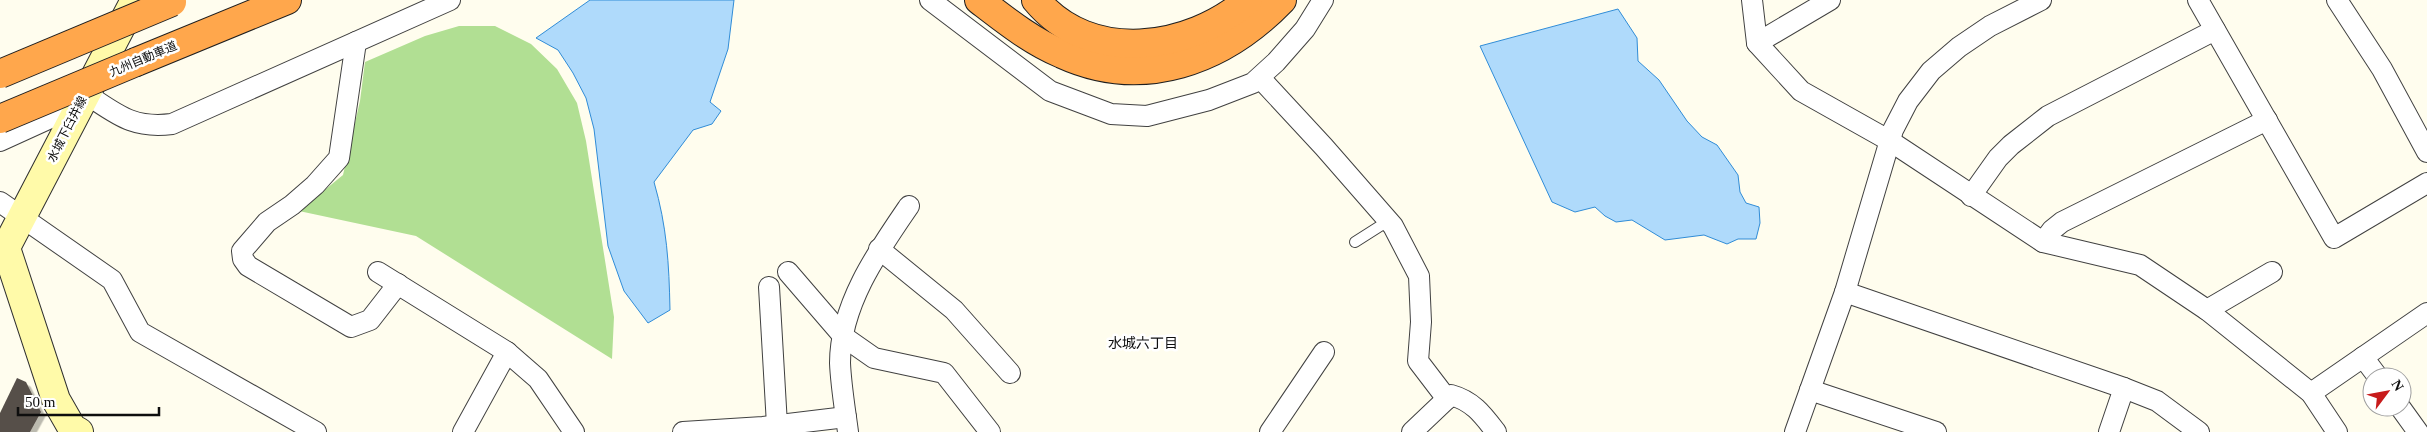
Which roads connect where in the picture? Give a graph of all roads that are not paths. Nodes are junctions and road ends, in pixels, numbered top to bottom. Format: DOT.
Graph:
graph roads {
  1 [pos="135,0"];
  2 [pos="287,0"];
  3 [pos="450,0"];
  4 [pos="930,0"];
  5 [pos="979,0"];
  6 [pos="1036,0"];
  7 [pos="1248,0"];
  8 [pos="1282,0"];
  9 [pos="1324,0"];
  10 [pos="1752,0"];
  11 [pos="1830,0"];
  12 [pos="2042,0"];
  13 [pos="2198,0"];
  14 [pos="2337,0"];
  15 [pos="167,1"];
  16 [pos="2215,30"];
  17 [pos="356,42"];
  18 [pos="1757,43"];
  19 [pos="0,73"];
  20 [pos="1260,78"];
  21 [pos="82,100"];
  22 [pos="0,120"];
  23 [pos="2267,120"];
  24 [pos="0,141"];
  25 [pos="1890,141"];
  26 [pos="2427,152"];
  27 [pos="2427,183"];
  28 [pos="1971,196"];
  29 [pos="909,206"];
  30 [pos="11,209"];
  31 [pos="1388,221"];
  32 [pos="1355,242"];
  33 [pos="2043,242"];
  34 [pos="879,249"];
  35 [pos="3,253"];
  36 [pos="378,272"];
  37 [pos="788,272"];
  38 [pos="2272,272"];
  39 [pos="398,284"];
  40 [pos="769,286"];
  41 [pos="1845,292"];
  42 [pos="2207,310"];
  43 [pos="2427,312"];
  44 [pos="844,337"];
  45 [pos="507,352"];
  46 [pos="1324,352"];
  47 [pos="2363,357"];
  48 [pos="2370,367"];
  49 [pos="1010,373"];
  50 [pos="2124,388"];
  51 [pos="1810,390"];
  52 [pos="2310,393"];
  53 [pos="1447,399"];
  54 [pos="2407,417"];
  55 [pos="847,424"];
  56 [pos="777,425"];
  57 [pos="74,431"];
  58 [pos="316,432"];
  59 [pos="463,432"];
  60 [pos="574,432"];
  61 [pos="683,432"];
  62 [pos="990,432"];
  63 [pos="1270,432"];
  64 [pos="1412,432"];
  65 [pos="1496,432"];
  66 [pos="1795,432"];
  67 [pos="1936,432"];
  68 [pos="2109,432"];
  69 [pos="2199,432"];
  70 [pos="2337,432"];
  71 [pos="2418,432"];
  1 -- 21 [label="main road, 水城下臼井線"];
  2 -- 22 [label="highway, 九州自動車道, bridge"];
  3 -- 17 [label="street"];
  4 -- 20 [label="street"];
  5 -- 8 [label="highway"];
  6 -- 7 [label="highway"];
  9 -- 20 [label="street"];
  10 -- 18 [label="street"];
  11 -- 18 [label="street"];
  12 -- 25 [label="street"];
  13 -- 16 [label="street"];
  14 -- 26 [label="street"];
  15 -- 19 [label="highway, bridge"];
  16 -- 23 [label="street"];
  16 -- 28 [label="street"];
  17 -- 21 [label="street"];
  17 -- 39 [label="street"];
  18 -- 25 [label="street"];
  20 -- 31 [label="street"];
  21 -- 24 [label="street"];
  21 -- 30 [label="main road, 水城下臼井線"];
  23 -- 27 [label="street"];
  23 -- 33 [label="street"];
  25 -- 28 [label="street"];
  25 -- 41 [label="street"];
  28 -- 33 [label="street"];
  29 -- 34 [label="street"];
  30 -- 35 [label="main road, 水城下臼井線"];
  30 -- 58 [label="street"];
  31 -- 32 [label="lane"];
  31 -- 53 [label="street"];
  33 -- 42 [label="street"];
  34 -- 44 [label="street"];
  34 -- 49 [label="street"];
  35 -- 57 [label="main road"];
  36 -- 39 [label="street"];
  37 -- 44 [label="street"];
  38 -- 42 [label="street"];
  39 -- 45 [label="street"];
  40 -- 56 [label="street"];
  41 -- 50 [label="street"];
  41 -- 51 [label="street"];
  42 -- 52 [label="street"];
  43 -- 47 [label="street"];
  44 -- 55 [label="street"];
  44 -- 62 [label="street"];
  45 -- 59 [label="street"];
  45 -- 60 [label="street"];
  46 -- 63 [label="street"];
  47 -- 48 [label="street"];
  47 -- 52 [label="street"];
  50 -- 68 [label="street"];
  50 -- 69 [label="street"];
  51 -- 66 [label="street"];
  51 -- 67 [label="street"];
  52 -- 70 [label="street"];
  53 -- 64 [label="street"];
  53 -- 65 [label="street"];
  54 -- 71 [label="street"];
  55 -- 56 [label="street"];
  56 -- 61 [label="street"];
}
